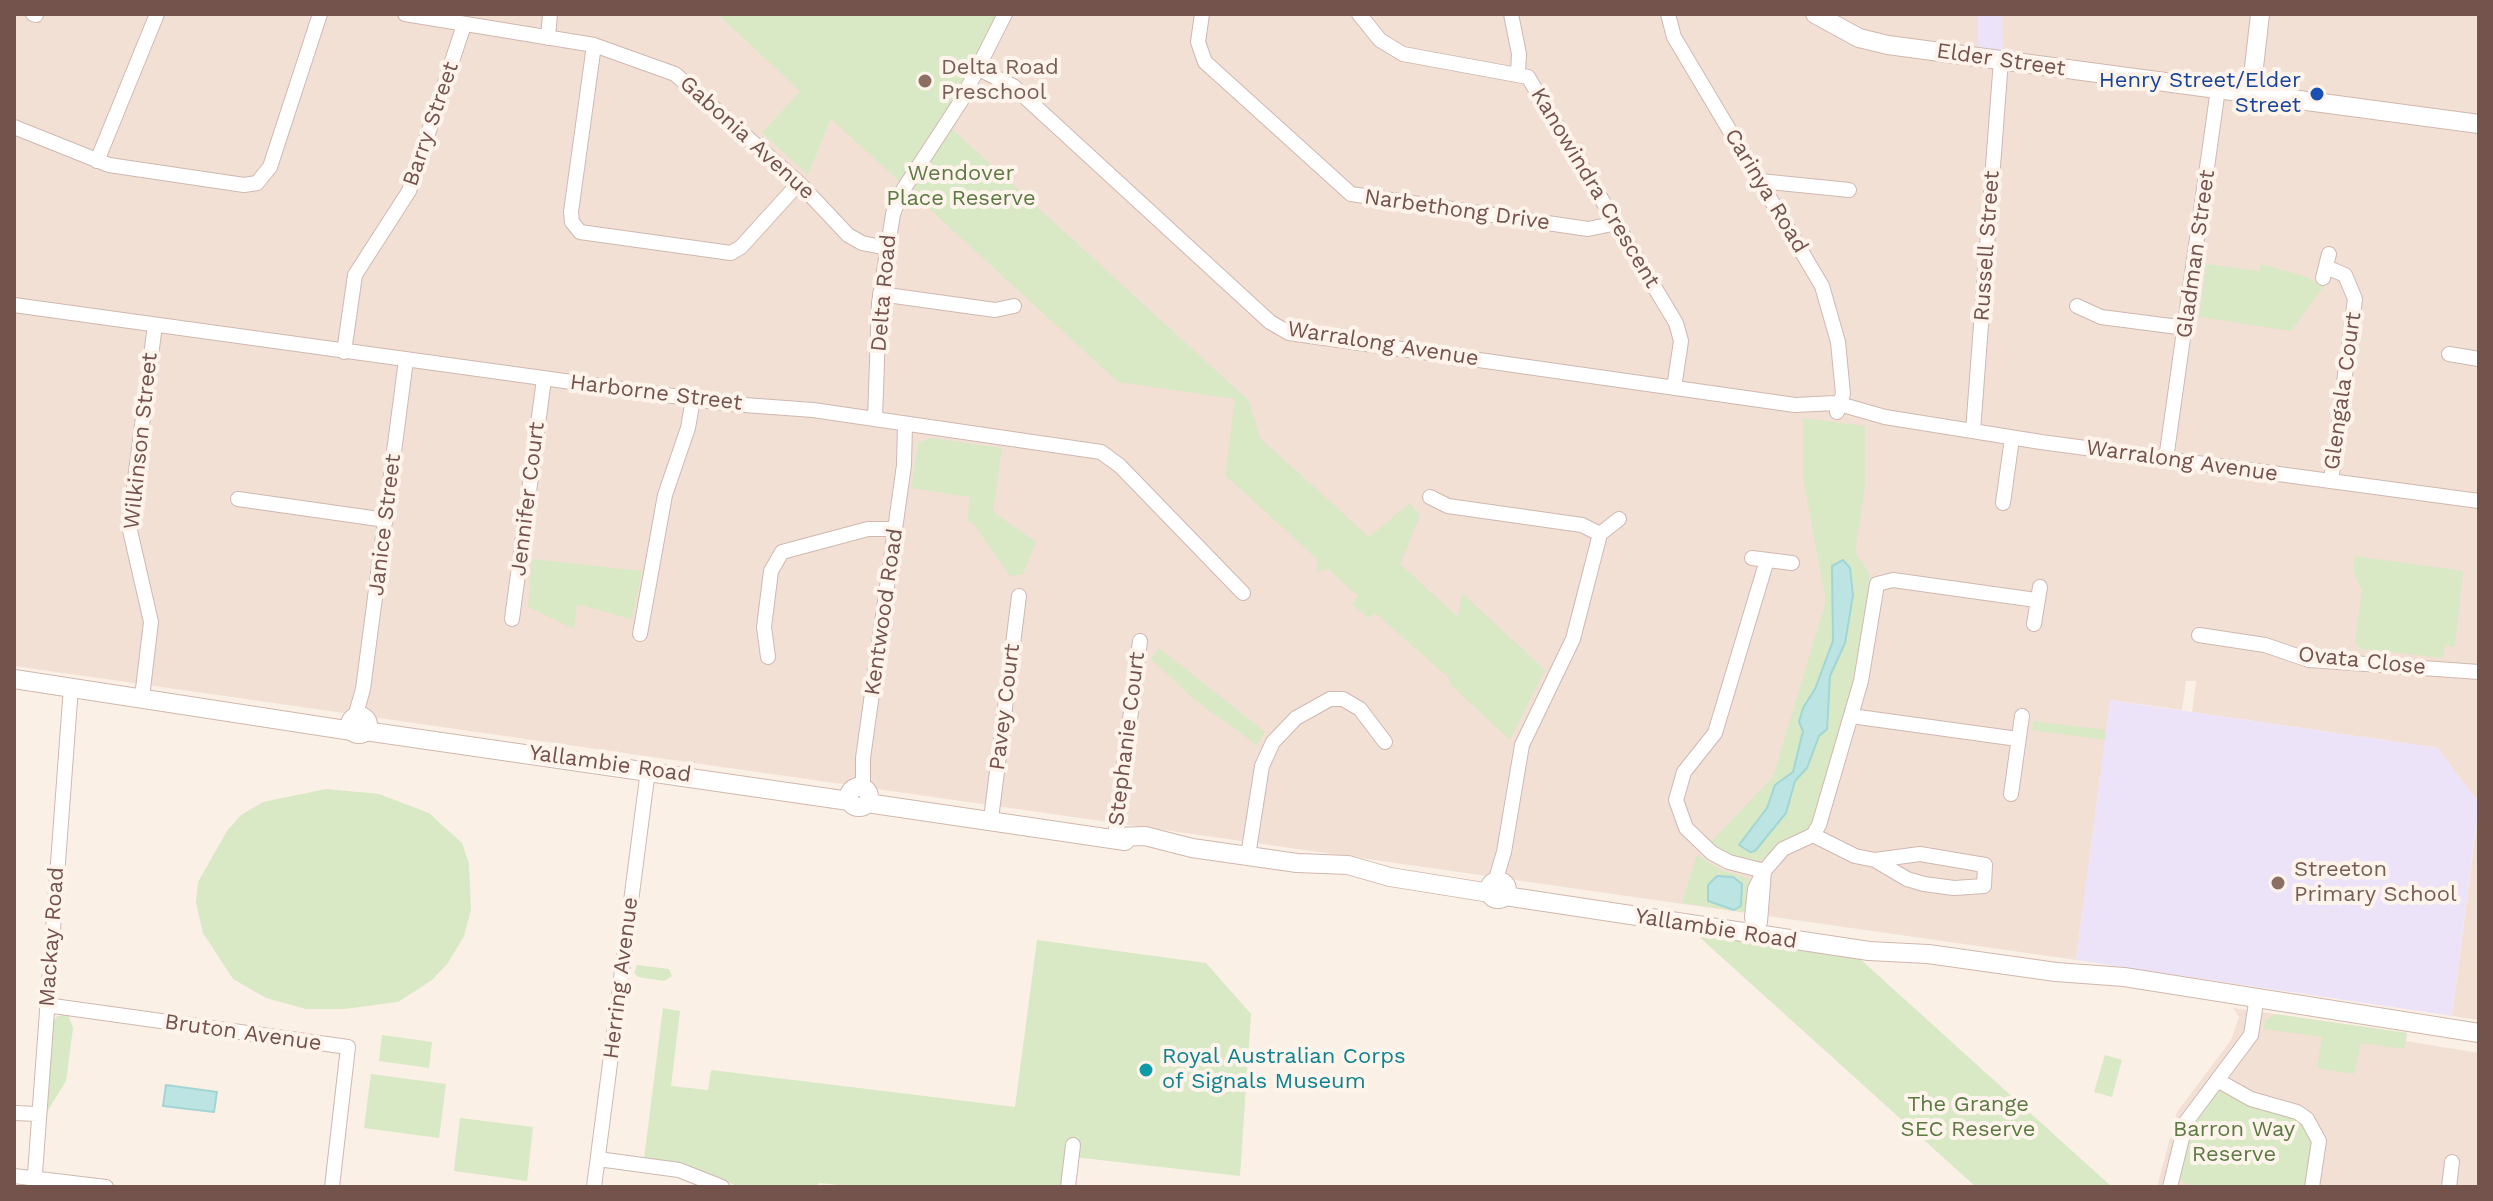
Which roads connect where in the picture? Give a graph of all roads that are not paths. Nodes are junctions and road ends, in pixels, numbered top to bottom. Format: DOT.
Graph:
graph roads {
  1 [pos="157,14"];
  2 [pos="320,14"];
  3 [pos="405,14"];
  4 [pos="550,14"];
  5 [pos="1005,14"];
  6 [pos="1202,14"];
  7 [pos="1359,14"];
  8 [pos="1511,14"];
  9 [pos="1668,14"];
  10 [pos="1815,14"];
  11 [pos="2260,14"];
  12 [pos="464,25"];
  13 [pos="548,38"];
  14 [pos="594,45"];
  15 [pos="2001,60"];
  16 [pos="981,64"];
  17 [pos="1518,73"];
  18 [pos="2218,89"];
  19 [pos="2251,94"];
  20 [pos="2479,124"];
  21 [pos="14,127"];
  22 [pos="97,161"];
  23 [pos="1760,181"];
  24 [pos="799,183"];
  25 [pos="1849,190"];
  26 [pos="1617,223"];
  27 [pos="887,248"];
  28 [pos="2326,266"];
  29 [pos="880,294"];
  30 [pos="14,305"];
  31 [pos="1014,306"];
  32 [pos="2077,306"];
  33 [pos="155,325"];
  34 [pos="2186,328"];
  35 [pos="344,352"];
  36 [pos="2449,354"];
  37 [pos="2479,359"];
  38 [pos="406,360"];
  39 [pos="544,379"];
  40 [pos="1674,388"];
  41 [pos="693,399"];
  42 [pos="1838,407"];
  43 [pos="869,418"];
  44 [pos="910,424"];
  45 [pos="1973,431"];
  46 [pos="2012,438"];
  47 [pos="2168,460"];
  48 [pos="2331,481"];
  49 [pos="1430,497"];
  50 [pos="238,499"];
  51 [pos="2479,501"];
  52 [pos="2003,503"];
  53 [pos="1619,519"];
  54 [pos="386,520"];
  55 [pos="895,529"];
  56 [pos="1600,534"];
  57 [pos="1792,563"];
  58 [pos="1243,593"];
  59 [pos="1019,596"];
  60 [pos="512,619"];
  61 [pos="2034,624"];
  62 [pos="640,634"];
  63 [pos="2199,635"];
  64 [pos="1140,641"];
  65 [pos="768,657"];
  66 [pos="2479,672"];
  67 [pos="14,679"];
  68 [pos="71,687"];
  69 [pos="142,697"];
  70 [pos="1851,716"];
  71 [pos="2022,716"];
  72 [pos="359,723"];
  73 [pos="2018,739"];
  74 [pos="1385,742"];
  75 [pos="648,770"];
  76 [pos="859,794"];
  77 [pos="2011,794"];
  78 [pos="991,819"];
  79 [pos="1813,835"];
  80 [pos="1115,837"];
  81 [pos="1248,856"];
  82 [pos="1875,860"];
  83 [pos="1764,871"];
  84 [pos="1499,887"];
  85 [pos="1756,928"];
  86 [pos="2255,1003"];
  87 [pos="46,1005"];
  88 [pos="2479,1033"];
  89 [pos="2217,1080"];
  90 [pos="14,1113"];
  91 [pos="38,1114"];
  92 [pos="1073,1145"];
  93 [pos="598,1159"];
  94 [pos="2452,1162"];
  95 [pos="14,1176"];
  96 [pos="34,1183"];
  97 [pos="2174,1186"];
  98 [pos="106,1187"];
  99 [pos="332,1187"];
  100 [pos="594,1187"];
  101 [pos="722,1187"];
  102 [pos="1068,1187"];
  103 [pos="2312,1187"];
  104 [pos="2449,1187"];
  1 -- 22 [label="street"];
  2 -- 22 [label="street"];
  3 -- 12 [label="street, Gabonia Avenue"];
  4 -- 13 [label="street"];
  5 -- 16 [label="street, Delta Road"];
  6 -- 26 [label="street, Narbethong Drive"];
  7 -- 17 [label="street, Kanowindra Crescent"];
  8 -- 17 [label="street"];
  9 -- 23 [label="street, Carinya Road"];
  10 -- 15 [label="street, Elder Street"];
  11 -- 19 [label="street"];
  12 -- 13 [label="street, Gabonia Avenue"];
  12 -- 35 [label="street, Barry Street"];
  13 -- 14 [label="street, Gabonia Avenue"];
  14 -- 24 [label="street, Gabonia Avenue"];
  14 -- 24 [label="street"];
  15 -- 18 [label="street, Elder Street"];
  15 -- 45 [label="street, Russell Street"];
  16 -- 27 [label="street, Delta Road"];
  16 -- 40 [label="street, Warralong Avenue"];
  17 -- 26 [label="street, Kanowindra Crescent"];
  18 -- 19 [label="street, Elder Street"];
  18 -- 34 [label="street, Gladman Street"];
  19 -- 20 [label="street, Elder Street"];
  21 -- 22 [label="street"];
  23 -- 25 [label="street"];
  23 -- 42 [label="street, Carinya Road"];
  24 -- 27 [label="street, Gabonia Avenue"];
  26 -- 40 [label="street, Kanowindra Crescent"];
  27 -- 29 [label="street, Delta Road"];
  28 -- 48 [label="street, Glengala Court"];
  29 -- 31 [label="street"];
  29 -- 43 [label="street, Delta Road"];
  30 -- 33 [label="street, Harborne Street"];
  32 -- 34 [label="street"];
  33 -- 35 [label="street, Harborne Street"];
  33 -- 69 [label="street, Wilkinson Street"];
  34 -- 47 [label="street, Gladman Street"];
  35 -- 38 [label="street, Harborne Street"];
  36 -- 37 [label="street"];
  38 -- 39 [label="street, Harborne Street"];
  38 -- 54 [label="street, Janice Street"];
  39 -- 41 [label="street, Harborne Street"];
  39 -- 60 [label="street, Jennifer Court"];
  40 -- 42 [label="street, Warralong Avenue"];
  41 -- 43 [label="street, Harborne Street"];
  41 -- 62 [label="street"];
  42 -- 45 [label="street, Warralong Avenue"];
  43 -- 44 [label="street, Harborne Street"];
  44 -- 55 [label="street, Kentwood Road"];
  44 -- 58 [label="street, Harborne Street"];
  45 -- 46 [label="street, Warralong Avenue"];
  46 -- 47 [label="street, Warralong Avenue"];
  46 -- 52 [label="street"];
  47 -- 48 [label="street, Warralong Avenue"];
  48 -- 51 [label="street, Warralong Avenue"];
  49 -- 56 [label="street"];
  50 -- 54 [label="street"];
  53 -- 56 [label="street"];
  54 -- 72 [label="street, Janice Street"];
  55 -- 65 [label="street"];
  55 -- 76 [label="street, Kentwood Road"];
  56 -- 84 [label="street"];
  57 -- 83 [label="street"];
  59 -- 78 [label="street, Pavey Court"];
  61 -- 70 [label="street"];
  63 -- 66 [label="street, Ovata Close"];
  64 -- 80 [label="street, Stephanie Court"];
  67 -- 68 [label="street, Yallambie Road"];
  68 -- 69 [label="street, Yallambie Road"];
  68 -- 87 [label="street, Mackay Road"];
  69 -- 72 [label="street, Yallambie Road"];
  70 -- 73 [label="street"];
  70 -- 79 [label="street"];
  71 -- 73 [label="street"];
  72 -- 75 [label="street, Yallambie Road"];
  73 -- 77 [label="street"];
  74 -- 81 [label="street"];
  75 -- 76 [label="street, Yallambie Road"];
  75 -- 93 [label="street, Herring Avenue"];
  76 -- 78 [label="street, Yallambie Road"];
  78 -- 80 [label="street, Yallambie Road"];
  79 -- 82 [label="street"];
  79 -- 83 [label="street"];
  80 -- 81 [label="street, Yallambie Road"];
  81 -- 84 [label="street, Yallambie Road"];
  82 -- 82 [label="street"];
  83 -- 85 [label="street"];
  84 -- 85 [label="street, Yallambie Road"];
  85 -- 86 [label="street, Yallambie Road"];
  86 -- 88 [label="street, Yallambie Road"];
  86 -- 89 [label="street"];
  87 -- 91 [label="street, Mackay Road"];
  87 -- 99 [label="street, Bruton Avenue"];
  89 -- 97 [label="street"];
  89 -- 103 [label="street"];
  90 -- 91 [label="street"];
  91 -- 96 [label="street, Mackay Road"];
  92 -- 102 [label="street"];
  93 -- 100 [label="street, Herring Avenue"];
  93 -- 101 [label="street"];
  94 -- 104 [label="street"];
  95 -- 96 [label="street"];
  96 -- 98 [label="street"];
}
